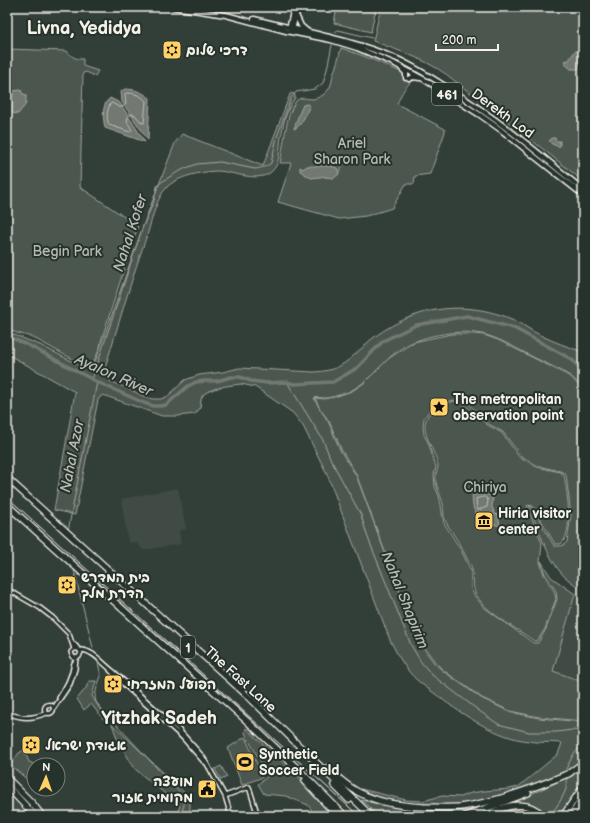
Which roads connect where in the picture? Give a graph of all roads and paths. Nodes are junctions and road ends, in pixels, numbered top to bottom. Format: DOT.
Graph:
graph roads {
  1 [pos="173,7"];
  2 [pos="181,7"];
  3 [pos="190,7"];
  4 [pos="294,7"];
  5 [pos="298,7"];
  6 [pos="296,14"];
  7 [pos="291,20"];
  8 [pos="281,26"];
  9 [pos="291,29"];
  10 [pos="311,32"];
  11 [pos="400,66"];
  12 [pos="425,80"];
  13 [pos="583,190"];
  14 [pos="583,195"];
  15 [pos="7,478"];
  16 [pos="7,483"];
  17 [pos="7,504"];
  18 [pos="7,589"];
  19 [pos="78,650"];
  20 [pos="75,658"];
  21 [pos="53,707"];
  22 [pos="46,712"];
  23 [pos="7,713"];
  24 [pos="283,729"];
  25 [pos="275,748"];
  26 [pos="583,763"];
  27 [pos="570,772"];
  28 [pos="7,778"];
  29 [pos="7,786"];
  30 [pos="583,787"];
  31 [pos="225,796"];
  32 [pos="583,797"];
  33 [pos="583,810"];
  34 [pos="34,816"];
  35 [pos="42,816"];
  36 [pos="230,816"];
  37 [pos="258,816"];
  38 [pos="337,816"];
  39 [pos="345,816"];
  40 [pos="365,816"];
  41 [pos="370,816"];
  42 [pos="465,816"];
  43 [pos="486,816"];
  44 [pos="543,816"];
  45 [pos="563,816"];
  46 [pos="571,816"];
  47 [pos="579,816"];
  1 -- 2 [label="main road, 461"];
  2 -- 9 [label="main road, 461"];
  3 -- 8 [label="main road, 461"];
  4 -- 7 [label="main road"];
  5 -- 6 [label="main road"];
  6 -- 9 [label="main road"];
  6 -- 10 [label="main road"];
  7 -- 8 [label="main road"];
  7 -- 9 [label="main road"];
  8 -- 9 [label="main road, 461"];
  9 -- 10 [label="main road, Derekh Lod / 461"];
  9 -- 11 [label="main road, Derekh Lod / 461"];
  10 -- 13 [label="main road, Derekh Lod / 461"];
  11 -- 12 [label="main road, Derekh Lod / 461"];
  11 -- 12 [label="main road"];
  12 -- 14 [label="main road, Derekh Lod / 461"];
  15 -- 24 [label="highway, 1"];
  16 -- 40 [label="highway, The Fast Lane / 1"];
  17 -- 25 [label="highway, 1"];
  18 -- 19 [label="street"];
  19 -- 20 [label="street"];
  19 -- 20 [label="street"];
  19 -- 31 [label="street"];
  20 -- 21 [label="street"];
  21 -- 22 [label="street"];
  21 -- 22 [label="street"];
  22 -- 23 [label="street"];
  24 -- 27 [label="highway"];
  24 -- 41 [label="highway, 1"];
  25 -- 38 [label="highway"];
  25 -- 39 [label="highway, 1"];
  26 -- 27 [label="highway"];
  27 -- 42 [label="highway"];
  28 -- 35 [label="highway"];
  29 -- 34 [label="highway"];
  30 -- 45 [label="highway"];
  31 -- 36 [label="street"];
  31 -- 37 [label="street"];
  32 -- 46 [label="highway"];
  33 -- 47 [label="highway"];
  43 -- 44 [label="highway"];
}
